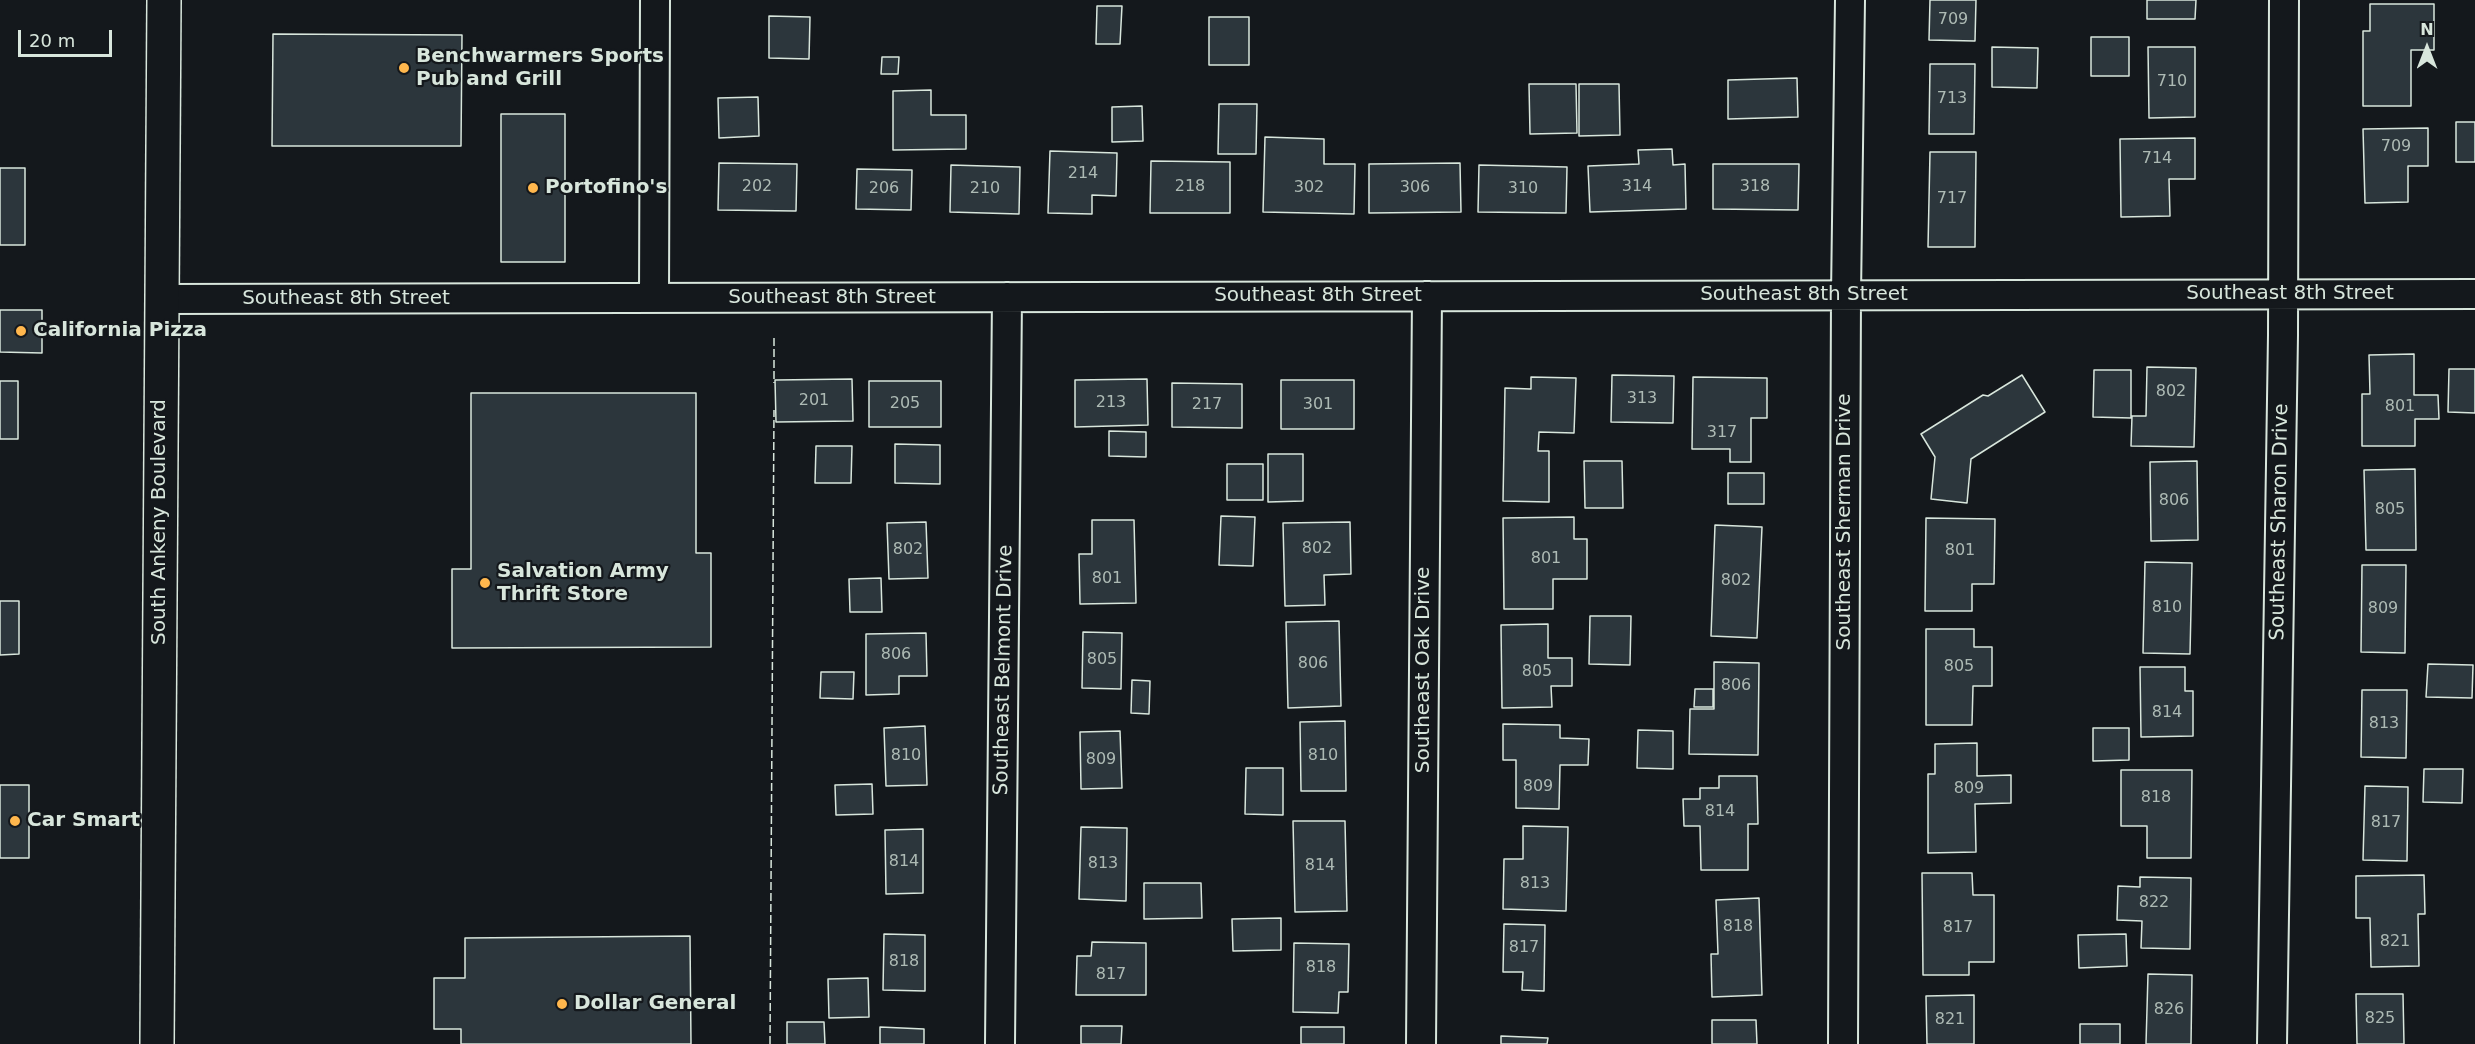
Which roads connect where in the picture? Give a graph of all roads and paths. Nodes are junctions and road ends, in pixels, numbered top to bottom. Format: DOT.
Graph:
graph roads {
  1 [pos="164,0"];
  2 [pos="656,0"];
  3 [pos="1850,0"];
  4 [pos="2284,0"];
  5 [pos="2282,294"];
  6 [pos="2475,294"];
  7 [pos="1846,295"];
  8 [pos="1427,296"];
  9 [pos="654,297"];
  10 [pos="1007,297"];
  11 [pos="162,299"];
  12 [pos="157,1044"];
  13 [pos="1000,1044"];
  14 [pos="1421,1044"];
  15 [pos="1843,1044"];
  16 [pos="2272,1044"];
  1 -- 11 [label="main road, South Ankeny Boulevard"];
  2 -- 9 [label="street"];
  3 -- 7 [label="street, Southeast Sherman Drive"];
  4 -- 5 [label="street, Southeast Sharon Drive"];
  5 -- 6 [label="street, Southeast 8th Street"];
  5 -- 7 [label="street, Southeast 8th Street"];
  5 -- 16 [label="street, Southeast Sharon Drive"];
  7 -- 8 [label="street, Southeast 8th Street"];
  7 -- 15 [label="street, Southeast Sherman Drive"];
  8 -- 10 [label="street, Southeast 8th Street"];
  8 -- 14 [label="street, Southeast Oak Drive"];
  9 -- 10 [label="street, Southeast 8th Street"];
  9 -- 11 [label="street, Southeast 8th Street"];
  10 -- 13 [label="street, Southeast Belmont Drive"];
  11 -- 12 [label="main road, South Ankeny Boulevard"];
}
